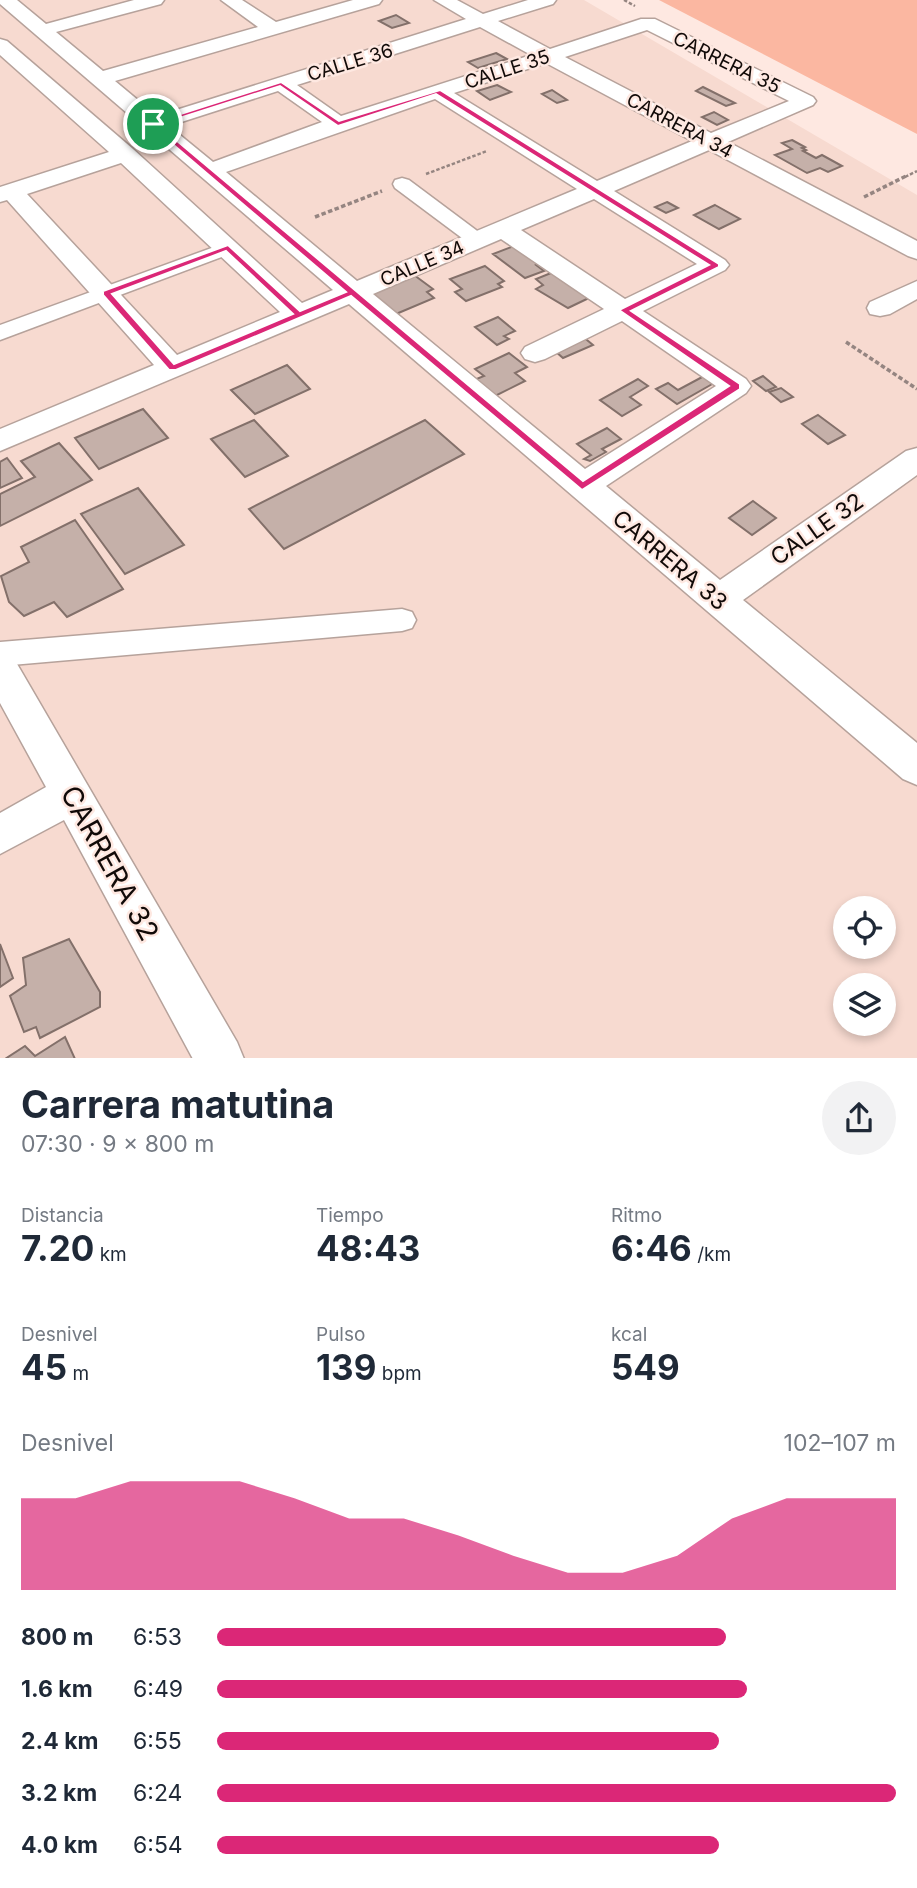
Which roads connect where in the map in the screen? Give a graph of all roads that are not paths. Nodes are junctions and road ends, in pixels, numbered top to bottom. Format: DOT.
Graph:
graph roads {
  1 [pos="6,0"];
  2 [pos="155,0"];
  3 [pos="230,0"];
  4 [pos="373,0"];
  5 [pos="443,0"];
  6 [pos="547,0"];
  7 [pos="482,20"];
  8 [pos="648,23"];
  9 [pos="274,29"];
  10 [pos="43,30"];
  11 [pos="0,45"];
  12 [pos="549,56"];
  13 [pos="99,79"];
  14 [pos="281,84"];
  15 [pos="437,91"];
  16 [pos="806,101"];
  17 [pos="153,124"];
  18 [pos="338,124"];
  19 [pos="711,142"];
  20 [pos="125,154"];
  21 [pos="208,171"];
  22 [pos="402,184"];
  23 [pos="593,191"];
  24 [pos="6,193"];
  25 [pos="503,229"];
  26 [pos="477,240"];
  27 [pos="228,248"];
  28 [pos="917,251"];
  29 [pos="917,289"];
  30 [pos="106,293"];
  31 [pos="352,293"];
  32 [pos="880,308"];
  33 [pos="624,310"];
  34 [pos="299,315"];
  35 [pos="0,333"];
  36 [pos="535,353"];
  37 [pos="173,368"];
  38 [pos="0,441"];
  39 [pos="917,459"];
  40 [pos="582,486"];
  41 [pos="716,600"];
  42 [pos="402,620"];
  43 [pos="0,654"];
  44 [pos="0,668"];
  45 [pos="917,767"];
  46 [pos="71,794"];
  47 [pos="0,835"];
  48 [pos="219,1058"];
  1 -- 10 [label="street, CARRERA 33"];
  2 -- 10 [label="street"];
  3 -- 9 [label="street"];
  4 -- 9 [label="street"];
  5 -- 7 [label="street, CARRERA 34"];
  6 -- 7 [label="street, CALLE 36"];
  7 -- 12 [label="street, CARRERA 34"];
  7 -- 14 [label="street, CALLE 36"];
  8 -- 12 [label="street, CALLE 35"];
  8 -- 16 [label="street, CARRERA 35"];
  9 -- 13 [label="street"];
  10 -- 13 [label="street, CARRERA 33"];
  11 -- 20 [label="street"];
  12 -- 15 [label="street, CALLE 35"];
  12 -- 19 [label="street, CARRERA 34"];
  13 -- 17 [label="street, CARRERA 33"];
  14 -- 17 [label="street, CALLE 36"];
  14 -- 18 [label="street"];
  15 -- 18 [label="street, CALLE 35"];
  15 -- 23 [label="street"];
  16 -- 19 [label="street, CALLE 34"];
  17 -- 21 [label="street, CARRERA 33"];
  18 -- 21 [label="street, CALLE 35"];
  19 -- 23 [label="street, CALLE 34"];
  19 -- 28 [label="street, CARRERA 34"];
  20 -- 24 [label="street"];
  20 -- 27 [label="street"];
  21 -- 31 [label="street, CARRERA 33"];
  22 -- 26 [label="street"];
  23 -- 25 [label="street, CALLE 34"];
  23 -- 33 [label="street"];
  24 -- 30 [label="street"];
  25 -- 26 [label="street, CALLE 34"];
  25 -- 33 [label="street"];
  26 -- 31 [label="street, CALLE 34"];
  27 -- 30 [label="street"];
  27 -- 34 [label="street"];
  29 -- 32 [label="street"];
  30 -- 35 [label="street"];
  30 -- 37 [label="street"];
  31 -- 34 [label="street, CALLE 34"];
  31 -- 40 [label="street, CARRERA 33"];
  33 -- 36 [label="street"];
  33 -- 40 [label="street"];
  34 -- 37 [label="street, CALLE 34"];
  37 -- 38 [label="street, CALLE 34"];
  39 -- 41 [label="street, CALLE 32"];
  40 -- 41 [label="street, CARRERA 33"];
  41 -- 45 [label="street, CARRERA 33"];
  42 -- 43 [label="street"];
  44 -- 46 [label="street, CARRERA 32"];
  46 -- 47 [label="street"];
  46 -- 48 [label="street, CARRERA 32"];
}
